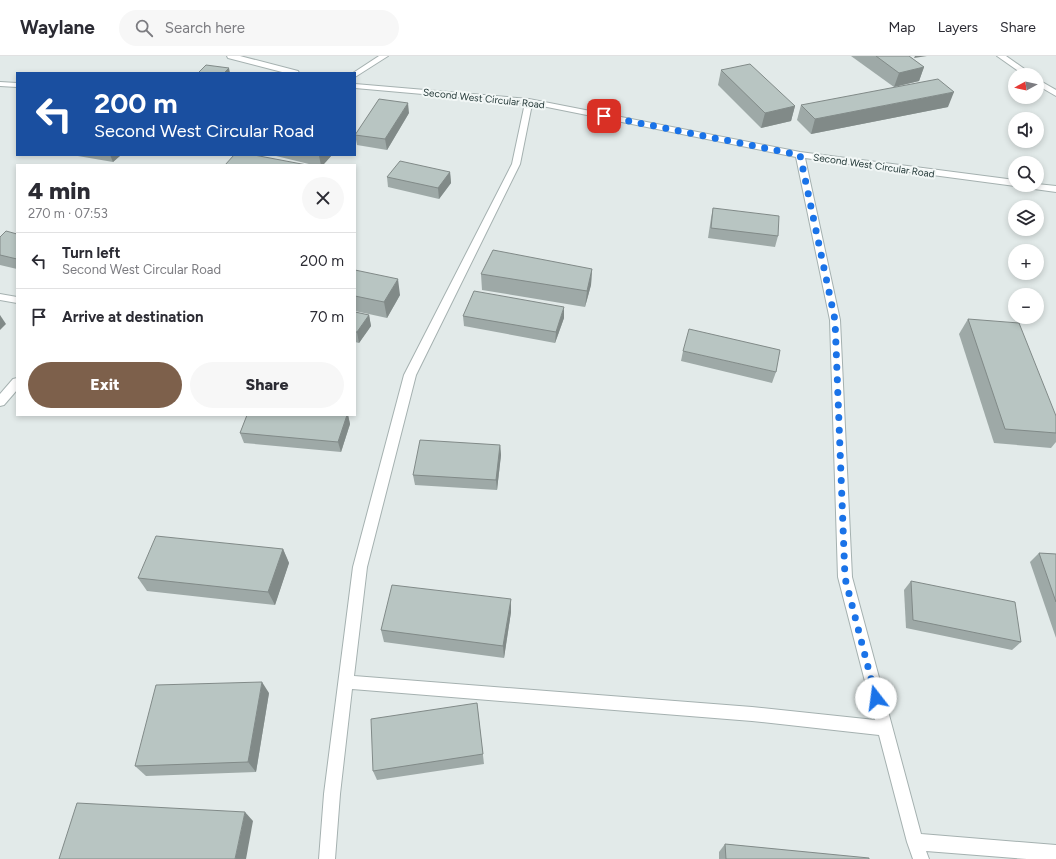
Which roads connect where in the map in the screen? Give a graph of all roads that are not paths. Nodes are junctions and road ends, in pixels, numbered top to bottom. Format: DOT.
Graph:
graph roads {
  1 [pos="231,56"];
  2 [pos="384,56"];
  3 [pos="1001,56"];
  4 [pos="1019,68"];
  5 [pos="291,72"];
  6 [pos="356,74"];
  7 [pos="0,84"];
  8 [pos="16,85"];
  9 [pos="356,86"];
  10 [pos="1044,86"];
  11 [pos="1056,94"];
  12 [pos="529,101"];
  13 [pos="800,155"];
  14 [pos="1008,182"];
  15 [pos="1044,187"];
  16 [pos="1056,189"];
  17 [pos="0,297"];
  18 [pos="16,300"];
  19 [pos="16,383"];
  20 [pos="0,402"];
  21 [pos="346,682"];
  22 [pos="884,728"];
  23 [pos="915,842"];
  24 [pos="1056,853"];
  25 [pos="327,859"];
  26 [pos="921,859"];
  1 -- 5 [label="street"];
  2 -- 6 [label="street"];
  3 -- 4 [label="street"];
  7 -- 8 [label="street"];
  9 -- 12 [label="street, Second West Circular Road"];
  10 -- 11 [label="street"];
  12 -- 13 [label="street, Second West Circular Road"];
  12 -- 21 [label="street"];
  13 -- 14 [label="street, Second West Circular Road"];
  13 -- 22 [label="street"];
  15 -- 16 [label="street"];
  17 -- 18 [label="street"];
  19 -- 20 [label="street"];
  21 -- 22 [label="street"];
  21 -- 25 [label="street"];
  22 -- 23 [label="street"];
  23 -- 24 [label="street"];
  23 -- 26 [label="street"];
}
